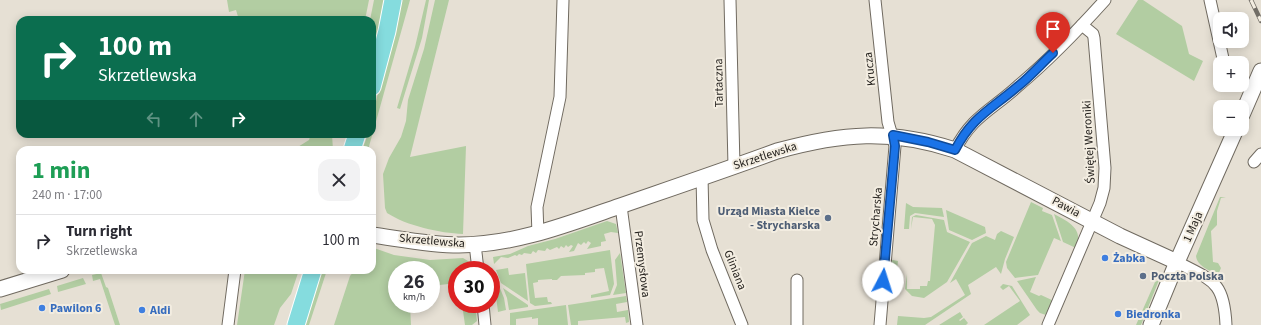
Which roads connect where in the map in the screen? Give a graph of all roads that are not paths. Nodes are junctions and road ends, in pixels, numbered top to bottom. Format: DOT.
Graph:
graph roads {
  1 [pos="393,0"];
  2 [pos="563,0"];
  3 [pos="730,0"];
  4 [pos="875,0"];
  5 [pos="1105,0"];
  6 [pos="1210,0"];
  7 [pos="1082,25"];
  8 [pos="1222,56"];
  9 [pos="1261,71"];
  10 [pos="376,73"];
  11 [pos="1248,100"];
  12 [pos="893,135"];
  13 [pos="1233,136"];
  14 [pos="955,150"];
  15 [pos="734,166"];
  16 [pos="702,177"];
  17 [pos="621,206"];
  18 [pos="1092,221"];
  19 [pos="538,234"];
  20 [pos="376,236"];
  21 [pos="475,244"];
  22 [pos="477,261"];
  23 [pos="1177,262"];
  24 [pos="49,274"];
  25 [pos="234,274"];
  26 [pos="312,274"];
  27 [pos="797,280"];
  28 [pos="0,289"];
  29 [pos="484,313"];
  30 [pos="228,325"];
  31 [pos="296,325"];
  32 [pos="485,325"];
  33 [pos="637,325"];
  34 [pos="742,325"];
  35 [pos="797,325"];
  36 [pos="880,325"];
  37 [pos="1048,325"];
  38 [pos="1151,325"];
  39 [pos="1226,325"];
  1 -- 10 [label="main road"];
  2 -- 19 [label="street"];
  3 -- 15 [label="street, Tartaczna"];
  4 -- 12 [label="street, Krucza"];
  5 -- 7 [label="street"];
  6 -- 8 [label="street"];
  7 -- 14 [label="street"];
  7 -- 18 [label="street, Świętej Weroniki"];
  9 -- 11 [label="street"];
  12 -- 14 [label="street, Skrzetlewska"];
  12 -- 15 [label="street, Skrzetlewska"];
  12 -- 36 [label="street, Strycharska"];
  13 -- 23 [label="street, 1 Maja"];
  14 -- 18 [label="street, Pawia"];
  15 -- 16 [label="street, Skrzetlewska"];
  16 -- 17 [label="street, Skrzetlewska"];
  16 -- 34 [label="street, Gliniana"];
  17 -- 19 [label="street, Skrzetlewska"];
  17 -- 33 [label="street, Przemysłowa"];
  18 -- 23 [label="street, Pawia"];
  18 -- 37 [label="street, Świętej Weroniki"];
  19 -- 21 [label="street, Skrzetlewska"];
  20 -- 21 [label="street, Skrzetlewska"];
  21 -- 22 [label="street"];
  23 -- 38 [label="street, 1 Maja"];
  23 -- 39 [label="street"];
  24 -- 28 [label="street"];
  25 -- 30 [label="street"];
  26 -- 31 [label="main road"];
  27 -- 35 [label="street"];
  29 -- 32 [label="street"];
}
